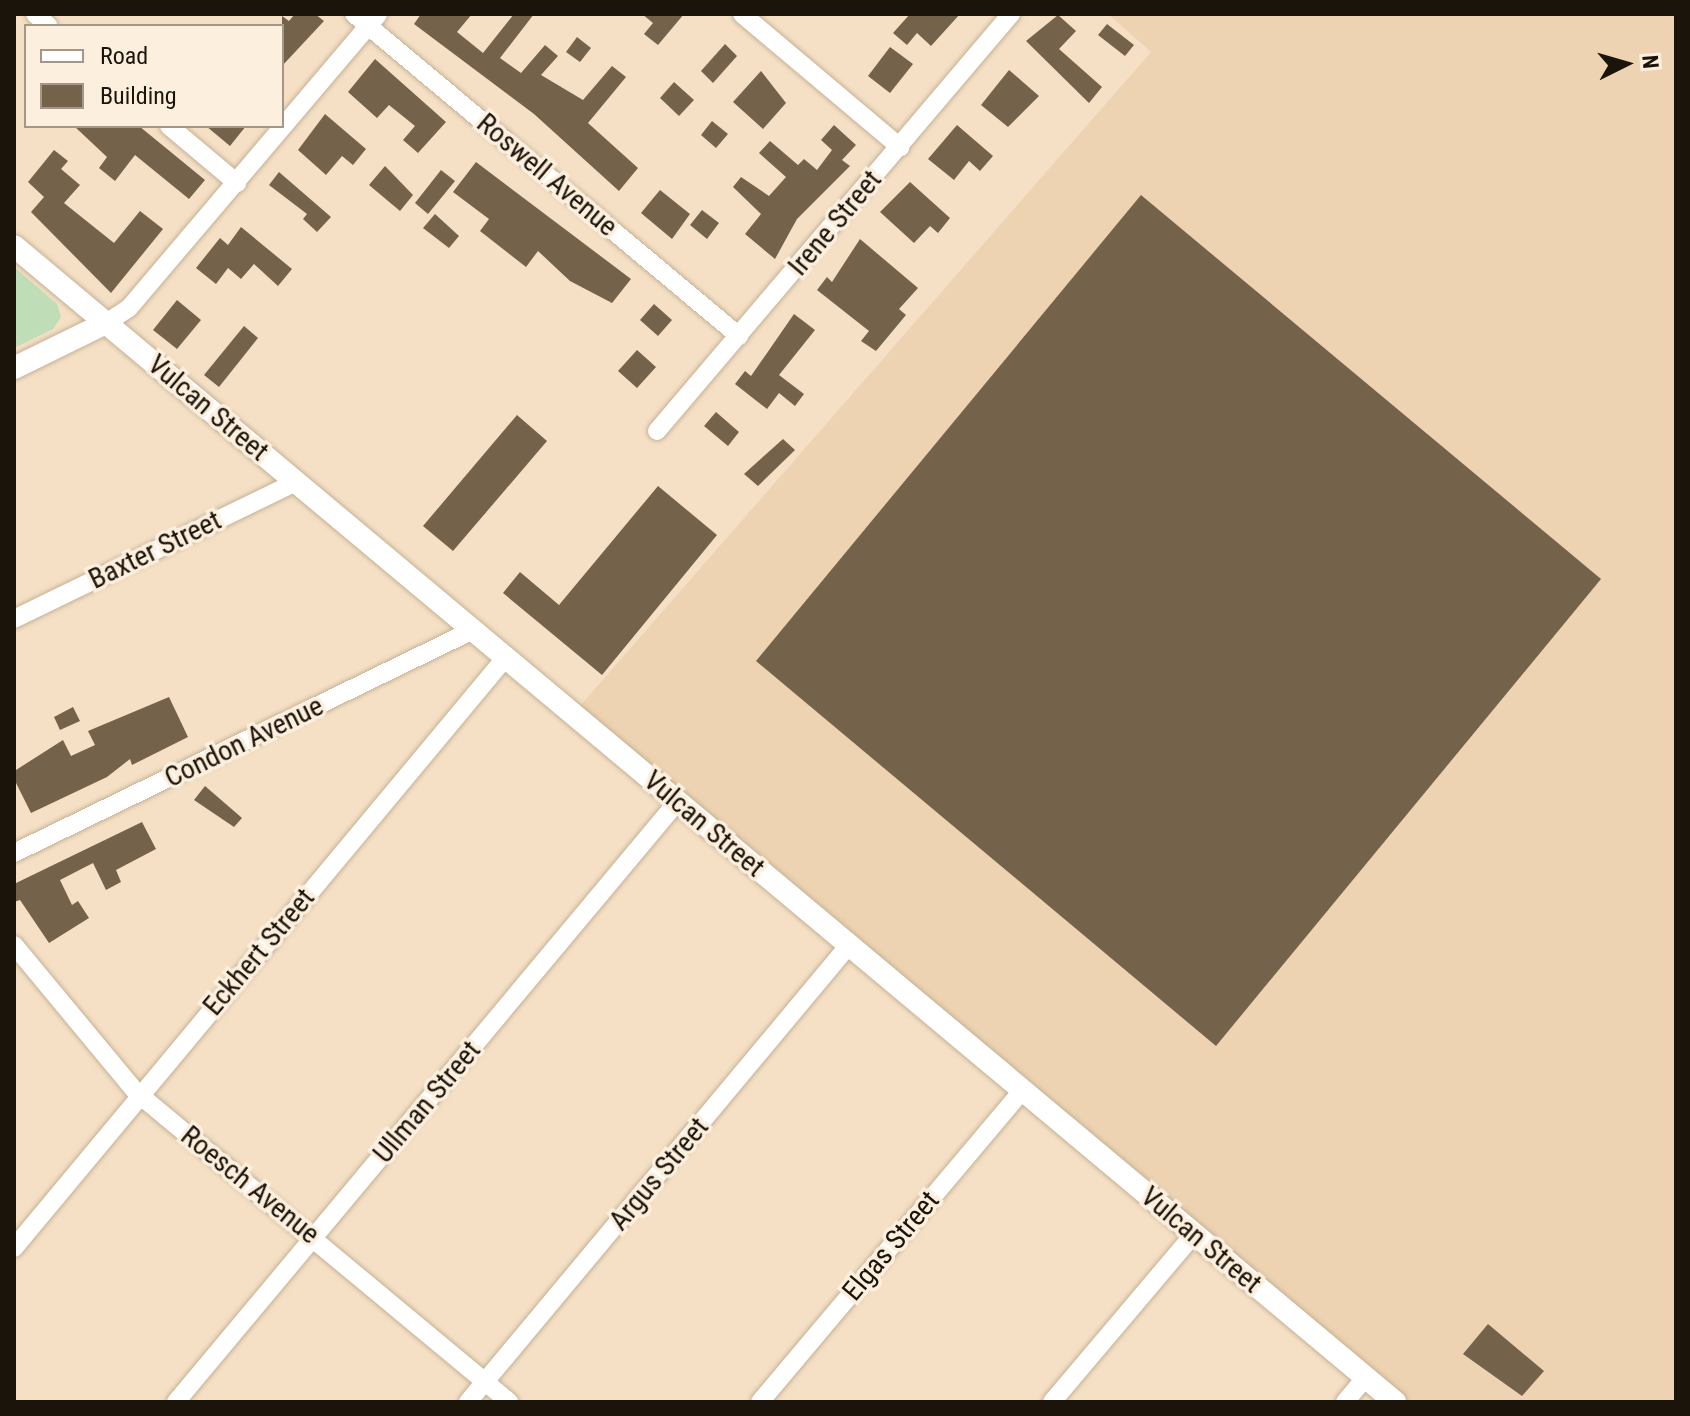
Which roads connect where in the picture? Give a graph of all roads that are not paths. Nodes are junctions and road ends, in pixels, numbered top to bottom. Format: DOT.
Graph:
graph roads {
  1 [pos="742,14"];
  2 [pos="1011,14"];
  3 [pos="367,18"];
  4 [pos="284,123"];
  5 [pos="171,128"];
  6 [pos="280,128"];
  7 [pos="900,147"];
  8 [pos="237,183"];
  9 [pos="14,246"];
  10 [pos="106,323"];
  11 [pos="739,336"];
  12 [pos="14,368"];
  13 [pos="657,431"];
  14 [pos="296,482"];
  15 [pos="14,619"];
  16 [pos="473,630"];
  17 [pos="506,657"];
  18 [pos="678,801"];
  19 [pos="14,853"];
  20 [pos="14,945"];
  21 [pos="849,945"];
  22 [pos="1023,1090"];
  23 [pos="141,1096"];
  24 [pos="1194,1234"];
  25 [pos="313,1238"];
  26 [pos="14,1248"];
  27 [pos="1366,1377"];
  28 [pos="485,1382"];
  29 [pos="176,1402"];
  30 [pos="468,1402"];
  31 [pos="509,1402"];
  32 [pos="760,1402"];
  33 [pos="1052,1402"];
  34 [pos="1345,1402"];
  35 [pos="1395,1402"];
  1 -- 7 [label="street"];
  2 -- 7 [label="street, Irene Street"];
  3 -- 4 [label="street"];
  3 -- 11 [label="street, Roswell Avenue"];
  5 -- 8 [label="street"];
  6 -- 8 [label="street"];
  7 -- 11 [label="street, Irene Street"];
  8 -- 10 [label="street"];
  9 -- 10 [label="street, Vulcan Street"];
  10 -- 12 [label="street"];
  10 -- 14 [label="street, Vulcan Street"];
  11 -- 13 [label="street, Irene Street"];
  14 -- 15 [label="street, Baxter Street"];
  14 -- 16 [label="street, Vulcan Street"];
  16 -- 17 [label="street, Vulcan Street"];
  16 -- 19 [label="street, Condon Avenue"];
  17 -- 18 [label="street, Vulcan Street"];
  17 -- 23 [label="street, Eckhert Street"];
  18 -- 21 [label="street, Vulcan Street"];
  18 -- 25 [label="street, Ullman Street"];
  20 -- 23 [label="street, Roesch Avenue"];
  21 -- 22 [label="street, Vulcan Street"];
  21 -- 28 [label="street, Argus Street"];
  22 -- 24 [label="street, Vulcan Street"];
  22 -- 32 [label="street, Elgas Street"];
  23 -- 25 [label="street, Roesch Avenue"];
  23 -- 26 [label="street, Eckhert Street"];
  24 -- 27 [label="street, Vulcan Street"];
  24 -- 33 [label="street"];
  25 -- 28 [label="street, Roesch Avenue"];
  25 -- 29 [label="street, Ullman Street"];
  27 -- 34 [label="street"];
  27 -- 35 [label="street, Vulcan Street"];
  28 -- 30 [label="street, Argus Street"];
  28 -- 31 [label="street, Roesch Avenue"];
}
